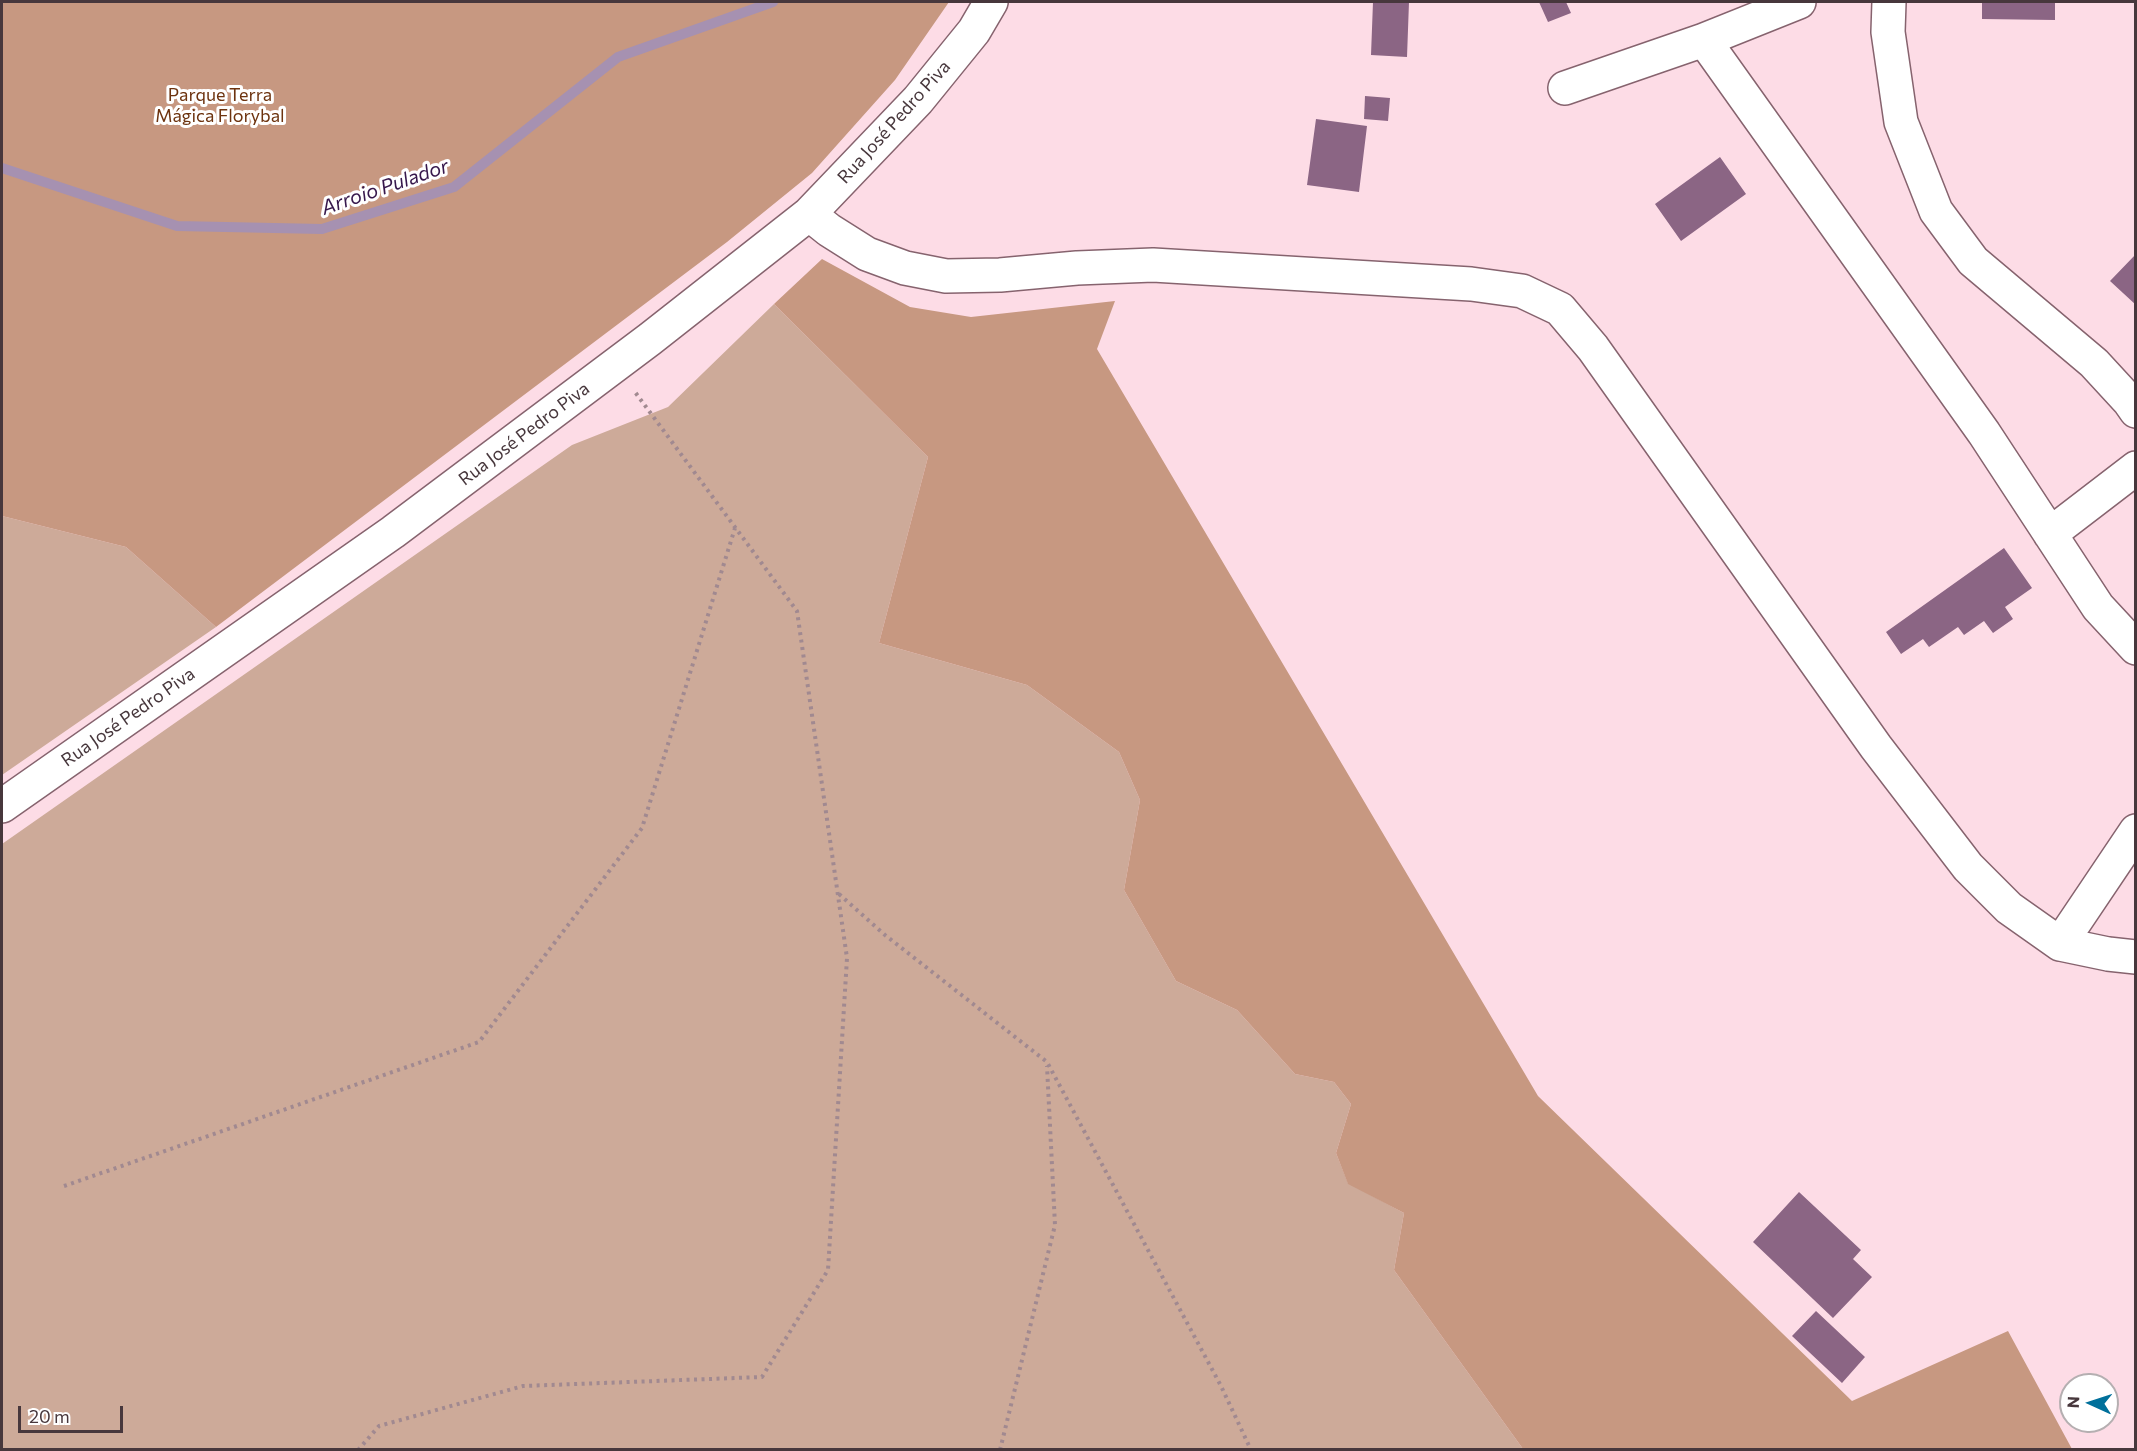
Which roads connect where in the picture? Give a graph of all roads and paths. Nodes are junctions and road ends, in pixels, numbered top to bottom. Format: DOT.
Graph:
graph roads {
  1 [pos="991,2"];
  2 [pos="1799,2"];
  3 [pos="1889,2"];
  4 [pos="1704,40"];
  5 [pos="1565,88"];
  6 [pos="809,214"];
  7 [pos="615,365"];
  8 [pos="2136,411"];
  9 [pos="2136,468"];
  10 [pos="735,528"];
  11 [pos="2050,534"];
  12 [pos="2136,648"];
  13 [pos="2,806"];
  14 [pos="2136,831"];
  15 [pos="838,894"];
  16 [pos="2060,944"];
  17 [pos="2136,957"];
  18 [pos="1047,1062"];
  19 [pos="64,1186"];
  20 [pos="358,1449"];
  21 [pos="1000,1449"];
  22 [pos="1251,1449"];
  1 -- 6 [label="street, Rua José Pedro Piva"];
  2 -- 4 [label="street"];
  3 -- 8 [label="street"];
  4 -- 5 [label="street"];
  4 -- 11 [label="street"];
  6 -- 7 [label="street, Rua José Pedro Piva"];
  6 -- 16 [label="street"];
  7 -- 10 [label="path"];
  7 -- 13 [label="street, Rua José Pedro Piva"];
  9 -- 11 [label="street"];
  10 -- 15 [label="path"];
  10 -- 19 [label="path"];
  11 -- 12 [label="street"];
  14 -- 16 [label="street"];
  15 -- 18 [label="path"];
  15 -- 20 [label="path"];
  16 -- 17 [label="street"];
  18 -- 21 [label="path"];
  18 -- 22 [label="path"];
}
